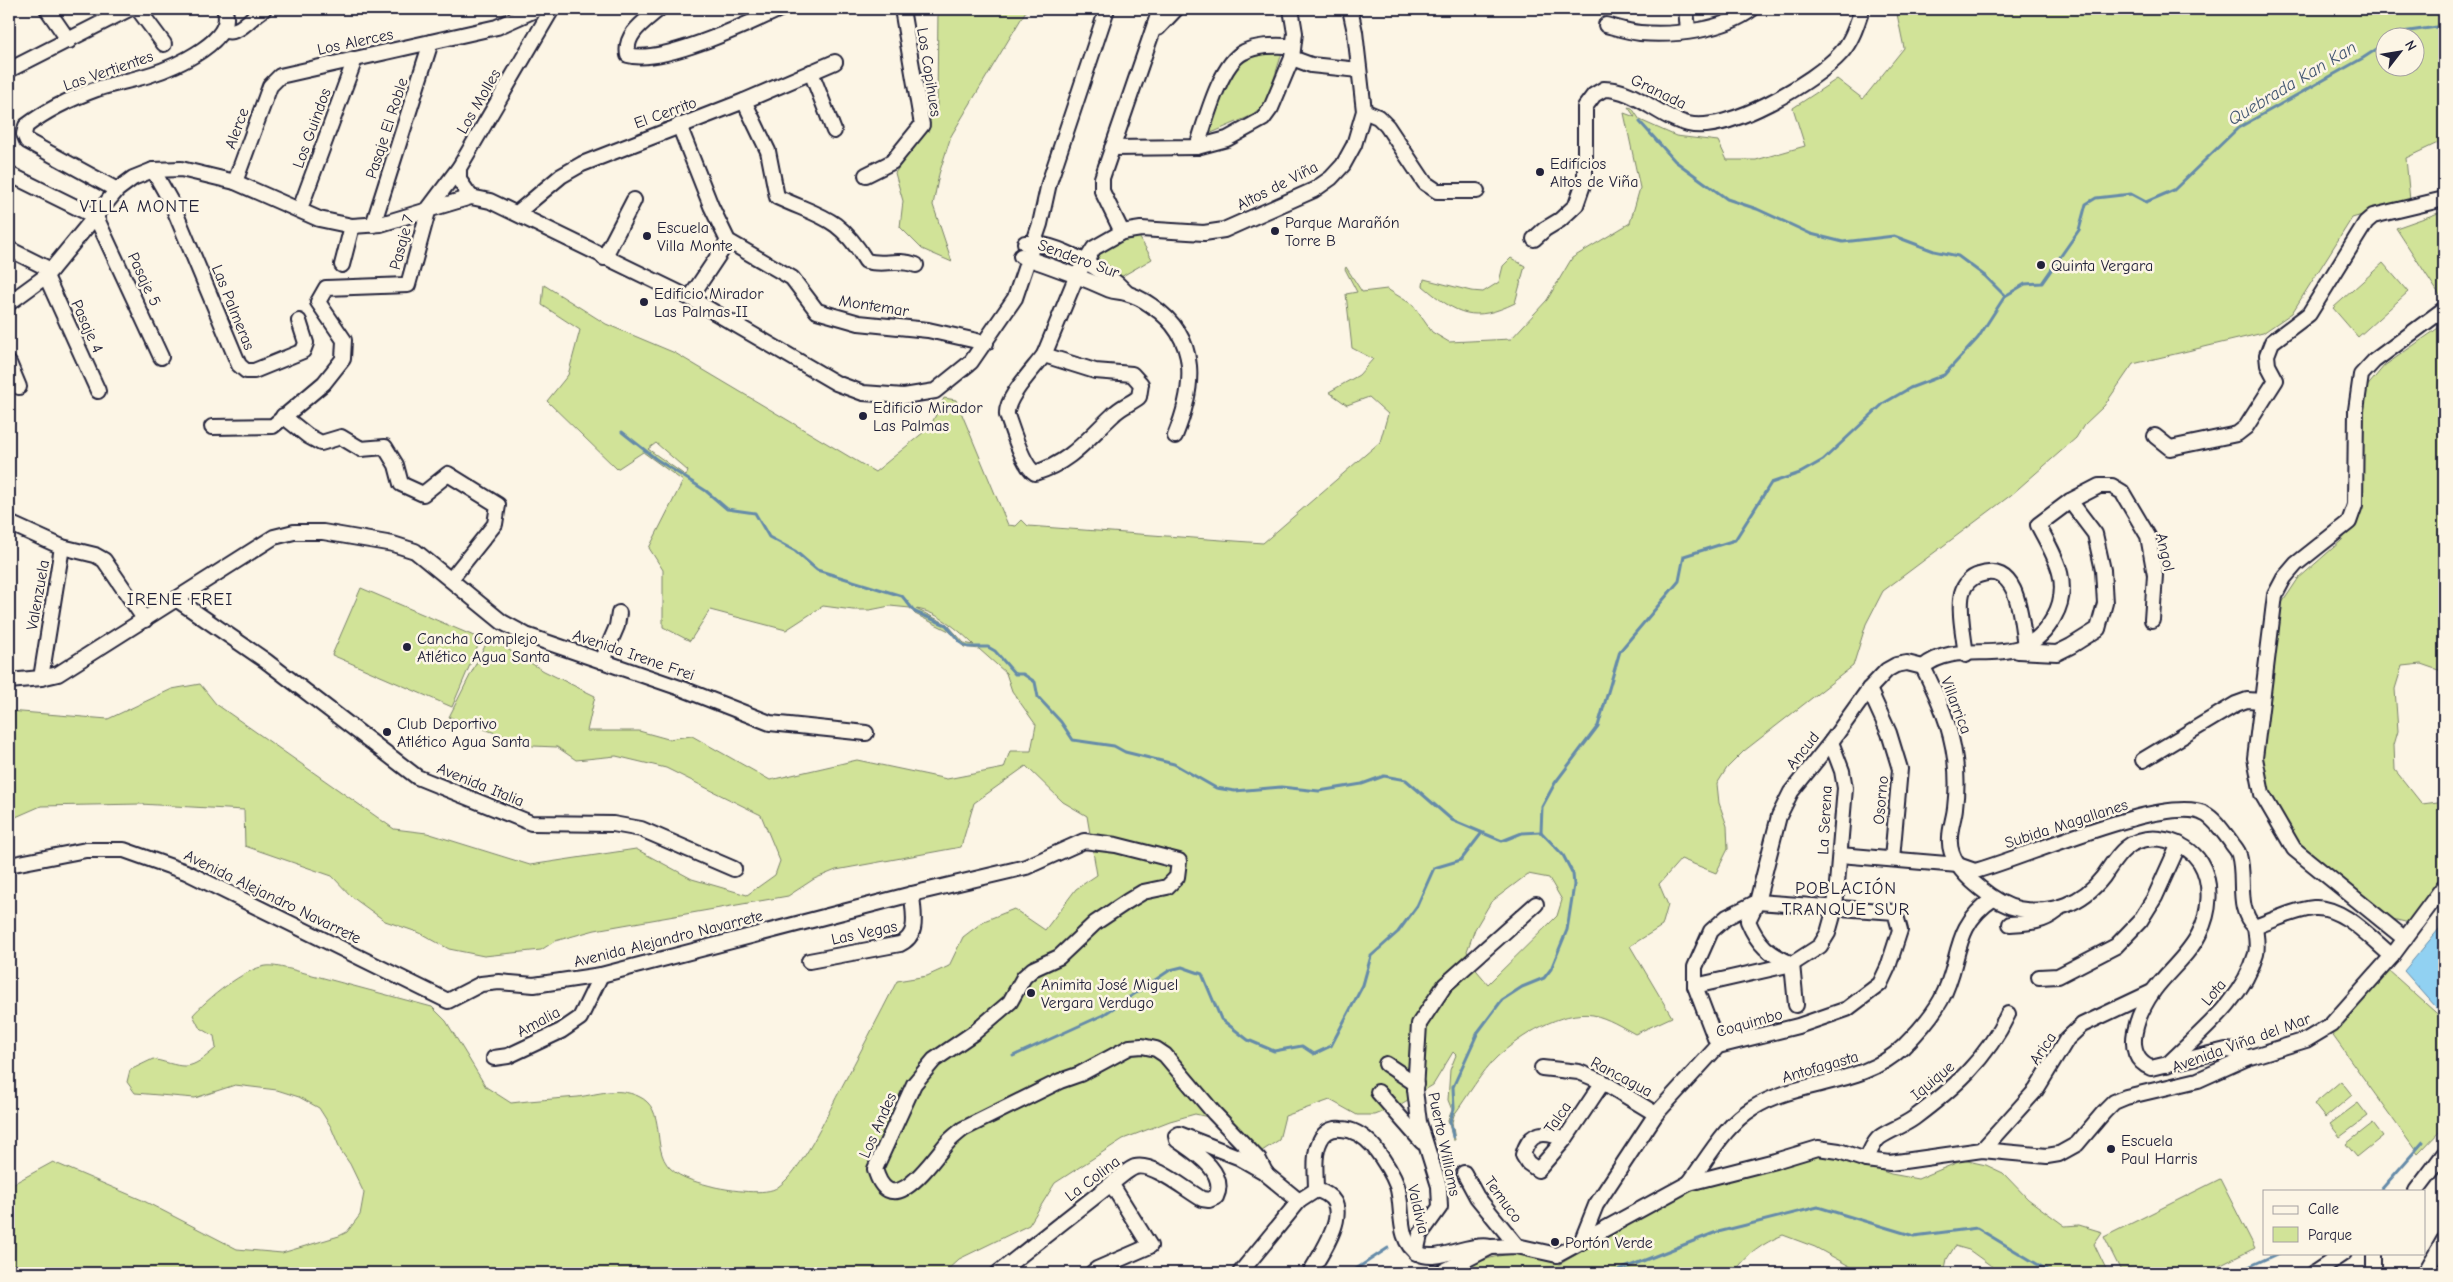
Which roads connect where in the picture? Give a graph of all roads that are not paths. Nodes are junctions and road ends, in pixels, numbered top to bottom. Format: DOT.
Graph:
graph roads {
  1 [pos="47,9"];
  2 [pos="129,9"];
  3 [pos="138,9"];
  4 [pos="224,9"];
  5 [pos="264,9"];
  6 [pos="538,9"];
  7 [pos="552,9"];
  8 [pos="659,9"];
  9 [pos="780,9"];
  10 [pos="902,9"];
  11 [pos="1107,9"];
  12 [pos="1163,9"];
  13 [pos="1176,9"];
  14 [pos="1291,9"];
  15 [pos="1350,9"];
  16 [pos="1686,9"];
  17 [pos="1752,9"];
  18 [pos="1862,9"];
  19 [pos="1606,25"];
  20 [pos="223,30"];
  21 [pos="1688,30"];
  22 [pos="1152,34"];
  23 [pos="69,41"];
  24 [pos="431,42"];
  25 [pos="164,44"];
  26 [pos="1292,52"];
  27 [pos="354,60"];
  28 [pos="835,62"];
  29 [pos="9,70"];
  30 [pos="1359,70"];
  31 [pos="811,72"];
  32 [pos="270,86"];
  33 [pos="744,101"];
  34 [pos="1364,111"];
  35 [pos="679,125"];
  36 [pos="834,131"];
  37 [pos="1197,147"];
  38 [pos="1112,148"];
  39 [pos="459,168"];
  40 [pos="153,170"];
  41 [pos="9,174"];
  42 [pos="866,175"];
  43 [pos="235,182"];
  44 [pos="118,190"];
  45 [pos="1476,191"];
  46 [pos="471,197"];
  47 [pos="2444,199"];
  48 [pos="634,200"];
  49 [pos="429,208"];
  50 [pos="300,209"];
  51 [pos="517,213"];
  52 [pos="96,217"];
  53 [pos="373,225"];
  54 [pos="352,226"];
  55 [pos="1122,232"];
  56 [pos="1534,239"];
  57 [pos="728,240"];
  58 [pos="9,249"];
  59 [pos="1027,250"];
  60 [pos="604,258"];
  61 [pos="1084,260"];
  62 [pos="342,265"];
  63 [pos="916,265"];
  64 [pos="49,273"];
  65 [pos="1077,275"];
  66 [pos="1126,293"];
  67 [pos="690,298"];
  68 [pos="9,303"];
  69 [pos="2444,309"];
  70 [pos="299,321"];
  71 [pos="986,343"];
  72 [pos="1044,355"];
  73 [pos="161,357"];
  74 [pos="9,363"];
  75 [pos="19,387"];
  76 [pos="98,391"];
  77 [pos="283,416"];
  78 [pos="212,427"];
  79 [pos="1175,436"];
  80 [pos="2155,436"];
  81 [pos="2099,486"];
  82 [pos="2070,501"];
  83 [pos="9,523"];
  84 [pos="62,547"];
  85 [pos="451,579"];
  86 [pos="176,600"];
  87 [pos="619,613"];
  88 [pos="145,620"];
  89 [pos="2152,620"];
  90 [pos="2025,646"];
  91 [pos="2007,651"];
  92 [pos="1966,655"];
  93 [pos="602,661"];
  94 [pos="1923,668"];
  95 [pos="41,678"];
  96 [pos="9,681"];
  97 [pos="1869,689"];
  98 [pos="2262,701"];
  99 [pos="866,733"];
  100 [pos="1831,742"];
  101 [pos="2143,760"];
  102 [pos="2179,844"];
  103 [pos="1840,855"];
  104 [pos="1892,859"];
  105 [pos="1179,861"];
  106 [pos="9,865"];
  107 [pos="1958,865"];
  108 [pos="734,869"];
  109 [pos="2444,886"];
  110 [pos="912,894"];
  111 [pos="1993,899"];
  112 [pos="1757,902"];
  113 [pos="1536,904"];
  114 [pos="2061,907"];
  115 [pos="1835,908"];
  116 [pos="2010,924"];
  117 [pos="2255,927"];
  118 [pos="2394,929"];
  119 [pos="2406,939"];
  120 [pos="2386,952"];
  121 [pos="809,961"];
  122 [pos="1792,964"];
  123 [pos="601,975"];
  124 [pos="2039,977"];
  125 [pos="1695,986"];
  126 [pos="2152,992"];
  127 [pos="1796,1006"];
  128 [pos="2008,1014"];
  129 [pos="1718,1046"];
  130 [pos="494,1058"];
  131 [pos="2247,1058"];
  132 [pos="1386,1064"];
  133 [pos="2166,1066"];
  134 [pos="1542,1068"];
  135 [pos="1603,1082"];
  136 [pos="1416,1084"];
  137 [pos="1378,1092"];
  138 [pos="1656,1114"];
  139 [pos="1565,1139"];
  140 [pos="1428,1148"];
  141 [pos="1982,1150"];
  142 [pos="2444,1154"];
  143 [pos="1866,1160"];
  144 [pos="1464,1173"];
  145 [pos="1266,1174"];
  146 [pos="1689,1183"];
  147 [pos="1112,1184"];
  148 [pos="1316,1190"];
  149 [pos="2417,1190"];
  150 [pos="1299,1201"];
  151 [pos="1582,1240"];
  152 [pos="2444,1240"];
  153 [pos="1517,1246"];
  154 [pos="1491,1247"];
  155 [pos="1416,1253"];
  156 [pos="2342,1254"];
  157 [pos="2374,1254"];
  158 [pos="998,1273"];
  159 [pos="1092,1273"];
  160 [pos="1240,1273"];
  161 [pos="1310,1273"];
  162 [pos="1440,1273"];
  163 [pos="2314,1273"];
  164 [pos="2374,1273"];
  165 [pos="2425,1273"];
  1 -- 23 [label="street"];
  2 -- 23 [label="street"];
  3 -- 25 [label="street"];
  4 -- 20 [label="street"];
  5 -- 20 [label="street"];
  6 -- 24 [label="street, Los Alerces"];
  7 -- 39 [label="street, Los Molles"];
  8 -- 9 [label="street"];
  10 -- 42 [label="street, Los Copihues"];
  11 -- 59 [label="street"];
  12 -- 22 [label="street"];
  13 -- 22 [label="street"];
  14 -- 26 [label="street"];
  15 -- 30 [label="street, Altos de Viña"];
  16 -- 21 [label="street"];
  17 -- 21 [label="street"];
  18 -- 56 [label="street, Granada"];
  19 -- 21 [label="street"];
  20 -- 44 [label="street, Las Vertientes"];
  22 -- 38 [label="street"];
  23 -- 29 [label="street"];
  24 -- 27 [label="street, Los Alerces"];
  24 -- 53 [label="street, Pasaje El Roble"];
  26 -- 30 [label="street"];
  26 -- 37 [label="street"];
  26 -- 37 [label="street"];
  27 -- 32 [label="street, Los Alerces"];
  27 -- 50 [label="street, Los Guindos"];
  28 -- 31 [label="street, El Cerrito"];
  30 -- 34 [label="street, Altos de Viña"];
  31 -- 33 [label="street, El Cerrito"];
  31 -- 36 [label="street"];
  32 -- 43 [label="street, Alerce"];
  33 -- 35 [label="street, El Cerrito"];
  33 -- 63 [label="street"];
  34 -- 45 [label="street"];
  34 -- 55 [label="street, Altos de Viña"];
  35 -- 51 [label="street, El Cerrito"];
  35 -- 57 [label="street"];
  37 -- 38 [label="street"];
  38 -- 55 [label="street"];
  39 -- 46 [label="street"];
  39 -- 49 [label="street, Los Molles"];
  40 -- 43 [label="street"];
  40 -- 44 [label="street"];
  40 -- 70 [label="street, Las Palmeras"];
  41 -- 52 [label="street"];
  43 -- 50 [label="street"];
  44 -- 52 [label="street"];
  46 -- 49 [label="street"];
  46 -- 51 [label="street"];
  47 -- 80 [label="street"];
  48 -- 60 [label="street"];
  49 -- 53 [label="street"];
  49 -- 77 [label="street, Pasaje 7"];
  50 -- 54 [label="street"];
  51 -- 60 [label="street"];
  52 -- 64 [label="street"];
  52 -- 73 [label="street, Pasaje 5"];
  53 -- 54 [label="street"];
  54 -- 62 [label="street"];
  55 -- 61 [label="street, Altos de Viña"];
  57 -- 67 [label="street"];
  57 -- 71 [label="street, Montemar"];
  58 -- 64 [label="street"];
  59 -- 61 [label="street, Sendero Sur"];
  59 -- 65 [label="street, Sendero Sur"];
  59 -- 71 [label="street"];
  60 -- 67 [label="street"];
  61 -- 65 [label="street, Altos de Viña"];
  61 -- 66 [label="street, Sendero Sur"];
  64 -- 68 [label="street"];
  64 -- 76 [label="street, Pasaje 4"];
  65 -- 66 [label="street, Sendero Sur"];
  65 -- 72 [label="street, Altos de Viña"];
  66 -- 79 [label="street, Sendero Sur"];
  67 -- 71 [label="street"];
  69 -- 98 [label="street"];
  72 -- 72 [label="street, Altos de Viña"];
  74 -- 75 [label="street"];
  77 -- 78 [label="street"];
  77 -- 85 [label="street"];
  81 -- 82 [label="street, Villarrica"];
  81 -- 89 [label="street, Angol"];
  82 -- 90 [label="street, Villarrica"];
  82 -- 91 [label="street"];
  83 -- 84 [label="street"];
  84 -- 88 [label="street"];
  84 -- 95 [label="street, Valenzuela"];
  85 -- 86 [label="street, Avenida Irene Frei"];
  85 -- 93 [label="street, Avenida Irene Frei"];
  86 -- 88 [label="street, Avenida Irene Frei"];
  86 -- 108 [label="street, Avenida Italia"];
  87 -- 93 [label="street"];
  88 -- 95 [label="street, Avenida Irene Frei"];
  90 -- 91 [label="street, Villarrica"];
  90 -- 92 [label="street"];
  91 -- 92 [label="street, Villarrica"];
  92 -- 94 [label="street, Villarrica"];
  93 -- 99 [label="street, Avenida Irene Frei"];
  94 -- 97 [label="street, Ancud"];
  94 -- 107 [label="street, Villarrica"];
  95 -- 96 [label="street, Avenida Irene Frei"];
  97 -- 100 [label="street, Ancud"];
  97 -- 104 [label="street, Osorno"];
  98 -- 101 [label="street"];
  98 -- 118 [label="street"];
  100 -- 103 [label="street, La Serena"];
  100 -- 112 [label="street, Ancud"];
  102 -- 114 [label="street, Villarrica"];
  102 -- 124 [label="street"];
  102 -- 126 [label="street, Villarrica"];
  103 -- 104 [label="street, Subida Magallanes"];
  103 -- 115 [label="street, La Serena"];
  104 -- 107 [label="street, Subida Magallanes"];
  105 -- 110 [label="street, Avenida Alejandro Navarrete"];
  105 -- 145 [label="street, Los Andes"];
  106 -- 123 [label="street, Avenida Alejandro Navarrete"];
  107 -- 111 [label="street, Villarrica"];
  107 -- 117 [label="street, Subida Magallanes"];
  109 -- 119 [label="street, Avenida Viña del Mar"];
  110 -- 121 [label="street, Las Vegas"];
  110 -- 123 [label="street, Avenida Alejandro Navarrete"];
  111 -- 114 [label="street, Villarrica"];
  111 -- 146 [label="street, Antofagasta"];
  112 -- 115 [label="street"];
  112 -- 122 [label="street, Ancud"];
  112 -- 125 [label="street"];
  113 -- 136 [label="street, Puerto Williams"];
  114 -- 116 [label="street, Villarrica"];
  115 -- 122 [label="street, La Serena"];
  115 -- 129 [label="street, Coquimbo"];
  117 -- 120 [label="street"];
  117 -- 133 [label="street, Lota"];
  118 -- 119 [label="street"];
  118 -- 120 [label="street, Avenida Viña del Mar"];
  119 -- 120 [label="street, Avenida Viña del Mar"];
  120 -- 131 [label="street, Avenida Viña del Mar"];
  122 -- 125 [label="street, La Serena"];
  122 -- 127 [label="street"];
  123 -- 130 [label="street, Amalia"];
  125 -- 129 [label="street"];
  126 -- 133 [label="street, Villarrica"];
  126 -- 141 [label="street, Arica"];
  128 -- 143 [label="street, Iquique"];
  129 -- 138 [label="street, Coquimbo"];
  131 -- 133 [label="street, Villarrica"];
  131 -- 141 [label="street, Avenida Viña del Mar"];
  132 -- 136 [label="street"];
  134 -- 135 [label="street, Rancagua"];
  135 -- 138 [label="street, Rancagua"];
  135 -- 139 [label="street, Talca"];
  136 -- 140 [label="street, Puerto Williams"];
  137 -- 140 [label="street"];
  138 -- 151 [label="street, Coquimbo"];
  139 -- 139 [label="street, Talca"];
  140 -- 155 [label="street, Puerto Williams"];
  141 -- 143 [label="street, Avenida Viña del Mar"];
  142 -- 149 [label="street"];
  143 -- 146 [label="street, Avenida Viña del Mar"];
  144 -- 153 [label="street, Temuco"];
  145 -- 147 [label="street, La Colina"];
  145 -- 150 [label="street, Los Andes"];
  146 -- 151 [label="street, Avenida Viña del Mar"];
  147 -- 158 [label="street, La Colina"];
  147 -- 159 [label="street"];
  148 -- 150 [label="street"];
  148 -- 155 [label="street, Valdivia"];
  148 -- 161 [label="street"];
  150 -- 160 [label="street"];
  151 -- 153 [label="street, Avenida Viña del Mar"];
  152 -- 165 [label="street"];
  153 -- 154 [label="street, Avenida Viña del Mar"];
  154 -- 155 [label="street, Valdivia"];
  154 -- 162 [label="street, Avenida Viña del Mar"];
  156 -- 163 [label="street"];
  157 -- 164 [label="street"];
}
